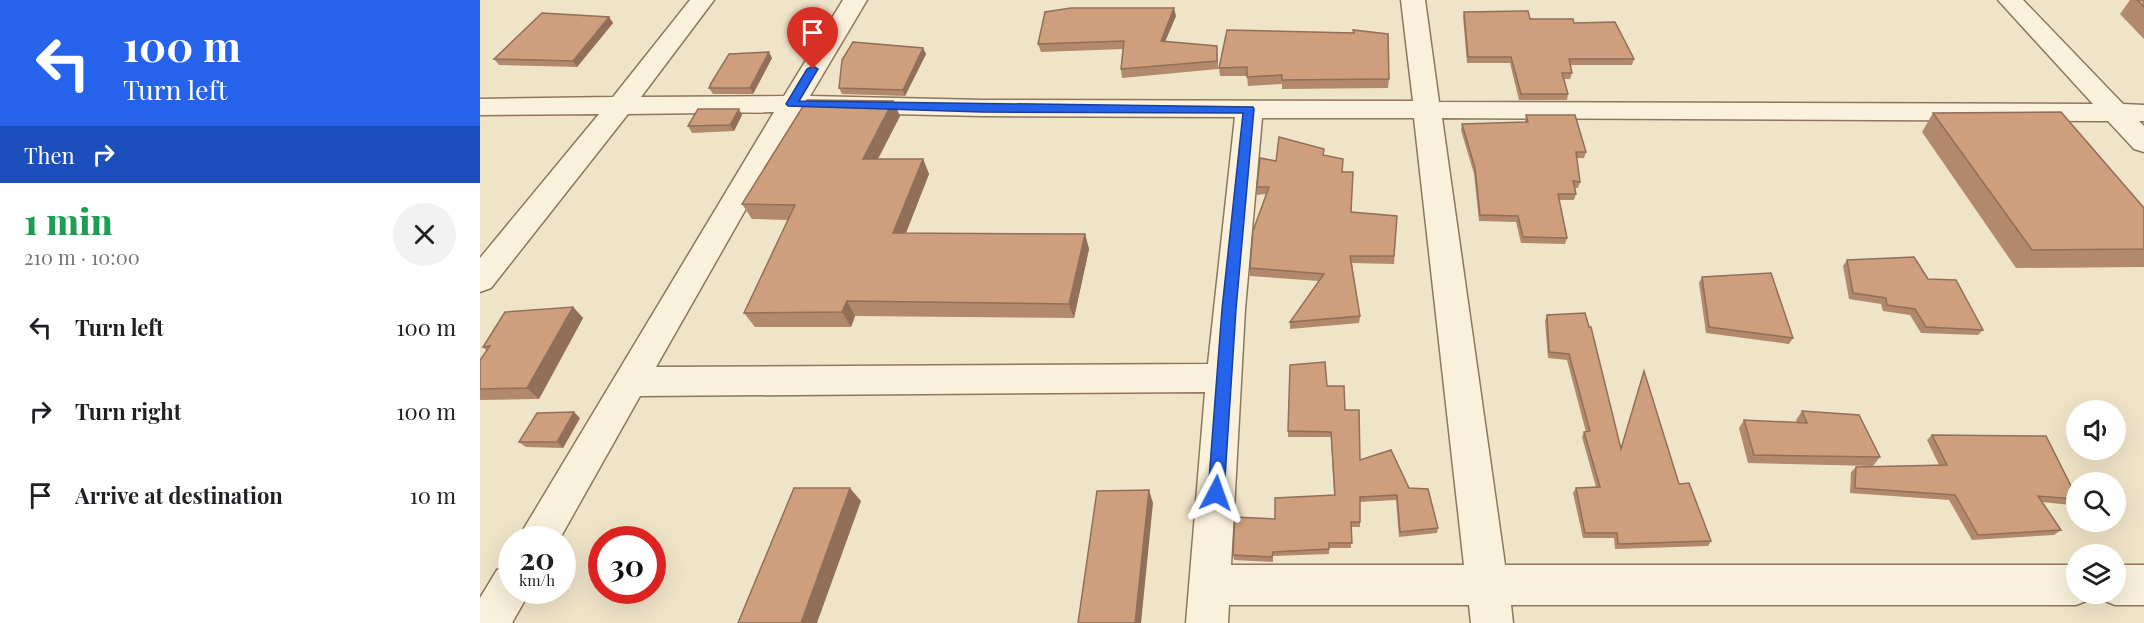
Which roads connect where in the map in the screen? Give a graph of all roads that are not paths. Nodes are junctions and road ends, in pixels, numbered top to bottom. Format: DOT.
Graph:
graph roads {
  1 [pos="702,0"];
  2 [pos="855,0"];
  3 [pos="1413,0"];
  4 [pos="2010,0"];
  5 [pos="792,104"];
  6 [pos="620,106"];
  7 [pos="480,107"];
  8 [pos="1249,109"];
  9 [pos="1427,109"];
  10 [pos="2116,113"];
  11 [pos="2144,113"];
  12 [pos="2144,142"];
  13 [pos="480,280"];
  14 [pos="1224,378"];
  15 [pos="629,382"];
  16 [pos="545,526"];
  17 [pos="2066,585"];
  18 [pos="2126,585"];
  19 [pos="2144,585"];
  20 [pos="500,604"];
  21 [pos="1208,604"];
  22 [pos="1490,604"];
  23 [pos="489,623"];
  1 -- 6 [label="street"];
  2 -- 5 [label="street"];
  3 -- 9 [label="street"];
  4 -- 10 [label="street"];
  5 -- 6 [label="street"];
  5 -- 8 [label="street"];
  5 -- 15 [label="street"];
  6 -- 7 [label="street"];
  6 -- 13 [label="street"];
  8 -- 9 [label="street"];
  8 -- 14 [label="street"];
  9 -- 10 [label="street"];
  9 -- 22 [label="street"];
  10 -- 11 [label="street"];
  10 -- 12 [label="street"];
  14 -- 15 [label="street"];
  14 -- 21 [label="street"];
  15 -- 16 [label="street"];
  17 -- 22 [label="street"];
  18 -- 19 [label="street"];
  20 -- 23 [label="street"];
  21 -- 22 [label="street"];
}
